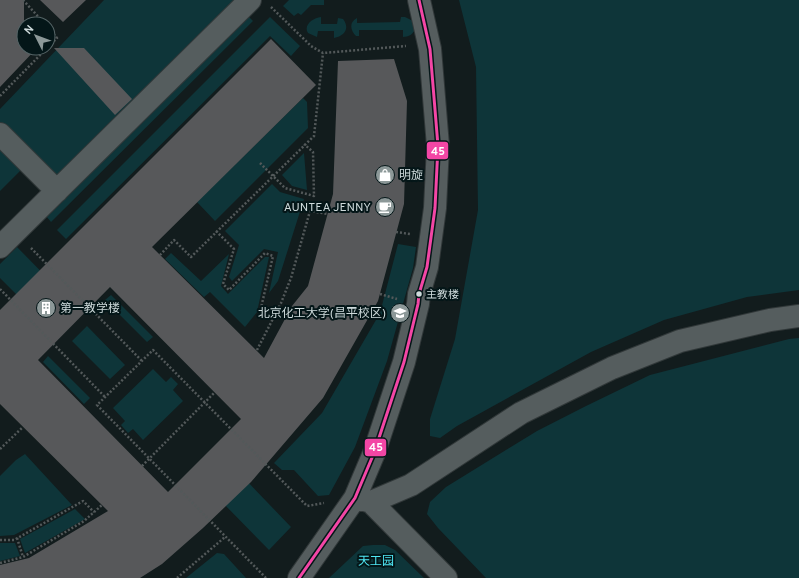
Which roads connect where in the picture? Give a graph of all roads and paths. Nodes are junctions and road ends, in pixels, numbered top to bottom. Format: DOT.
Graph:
graph roads {
  1 [pos="23,0"];
  2 [pos="420,0"];
  3 [pos="259,3"];
  4 [pos="37,16"];
  5 [pos="430,49"];
  6 [pos="323,53"];
  7 [pos="40,56"];
  8 [pos="0,96"];
  9 [pos="0,134"];
  10 [pos="304,144"];
  11 [pos="260,163"];
  12 [pos="273,176"];
  13 [pos="57,191"];
  14 [pos="328,214"];
  15 [pos="216,231"];
  16 [pos="7,240"];
  17 [pos="160,255"];
  18 [pos="0,289"];
  19 [pos="799,316"];
  20 [pos="272,320"];
  21 [pos="257,350"];
  22 [pos="142,361"];
  23 [pos="215,392"];
  24 [pos="105,397"];
  25 [pos="205,403"];
  26 [pos="23,427"];
  27 [pos="0,449"];
  28 [pos="149,458"];
  29 [pos="142,466"];
  30 [pos="363,500"];
  31 [pos="102,505"];
  32 [pos="94,512"];
  33 [pos="225,537"];
  34 [pos="17,538"];
  35 [pos="0,540"];
  36 [pos="23,557"];
  37 [pos="0,563"];
  38 [pos="178,578"];
  39 [pos="266,578"];
  40 [pos="300,578"];
  41 [pos="446,578"];
  1 -- 4 [label="path"];
  2 -- 5 [label="street"];
  3 -- 6 [label="path"];
  3 -- 13 [label="street"];
  5 -- 6 [label="path"];
  5 -- 30 [label="street"];
  6 -- 10 [label="path"];
  7 -- 8 [label="path"];
  9 -- 13 [label="street"];
  10 -- 12 [label="path"];
  10 -- 12 [label="path"];
  11 -- 12 [label="path"];
  12 -- 15 [label="path"];
  13 -- 16 [label="street"];
  14 -- 20 [label="path"];
  15 -- 17 [label="path"];
  15 -- 20 [label="path"];
  16 -- 22 [label="path"];
  18 -- 24 [label="path"];
  19 -- 30 [label="street"];
  20 -- 21 [label="path"];
  22 -- 24 [label="path"];
  22 -- 25 [label="path"];
  23 -- 25 [label="path"];
  24 -- 28 [label="path"];
  25 -- 28 [label="path"];
  25 -- 30 [label="path"];
  26 -- 27 [label="path"];
  28 -- 29 [label="path"];
  28 -- 33 [label="path"];
  30 -- 40 [label="street"];
  30 -- 41 [label="street"];
  31 -- 32 [label="path"];
  32 -- 34 [label="path"];
  32 -- 36 [label="path"];
  33 -- 38 [label="path"];
  33 -- 39 [label="path"];
  34 -- 35 [label="path"];
  34 -- 36 [label="path"];
  36 -- 37 [label="path"];
}
